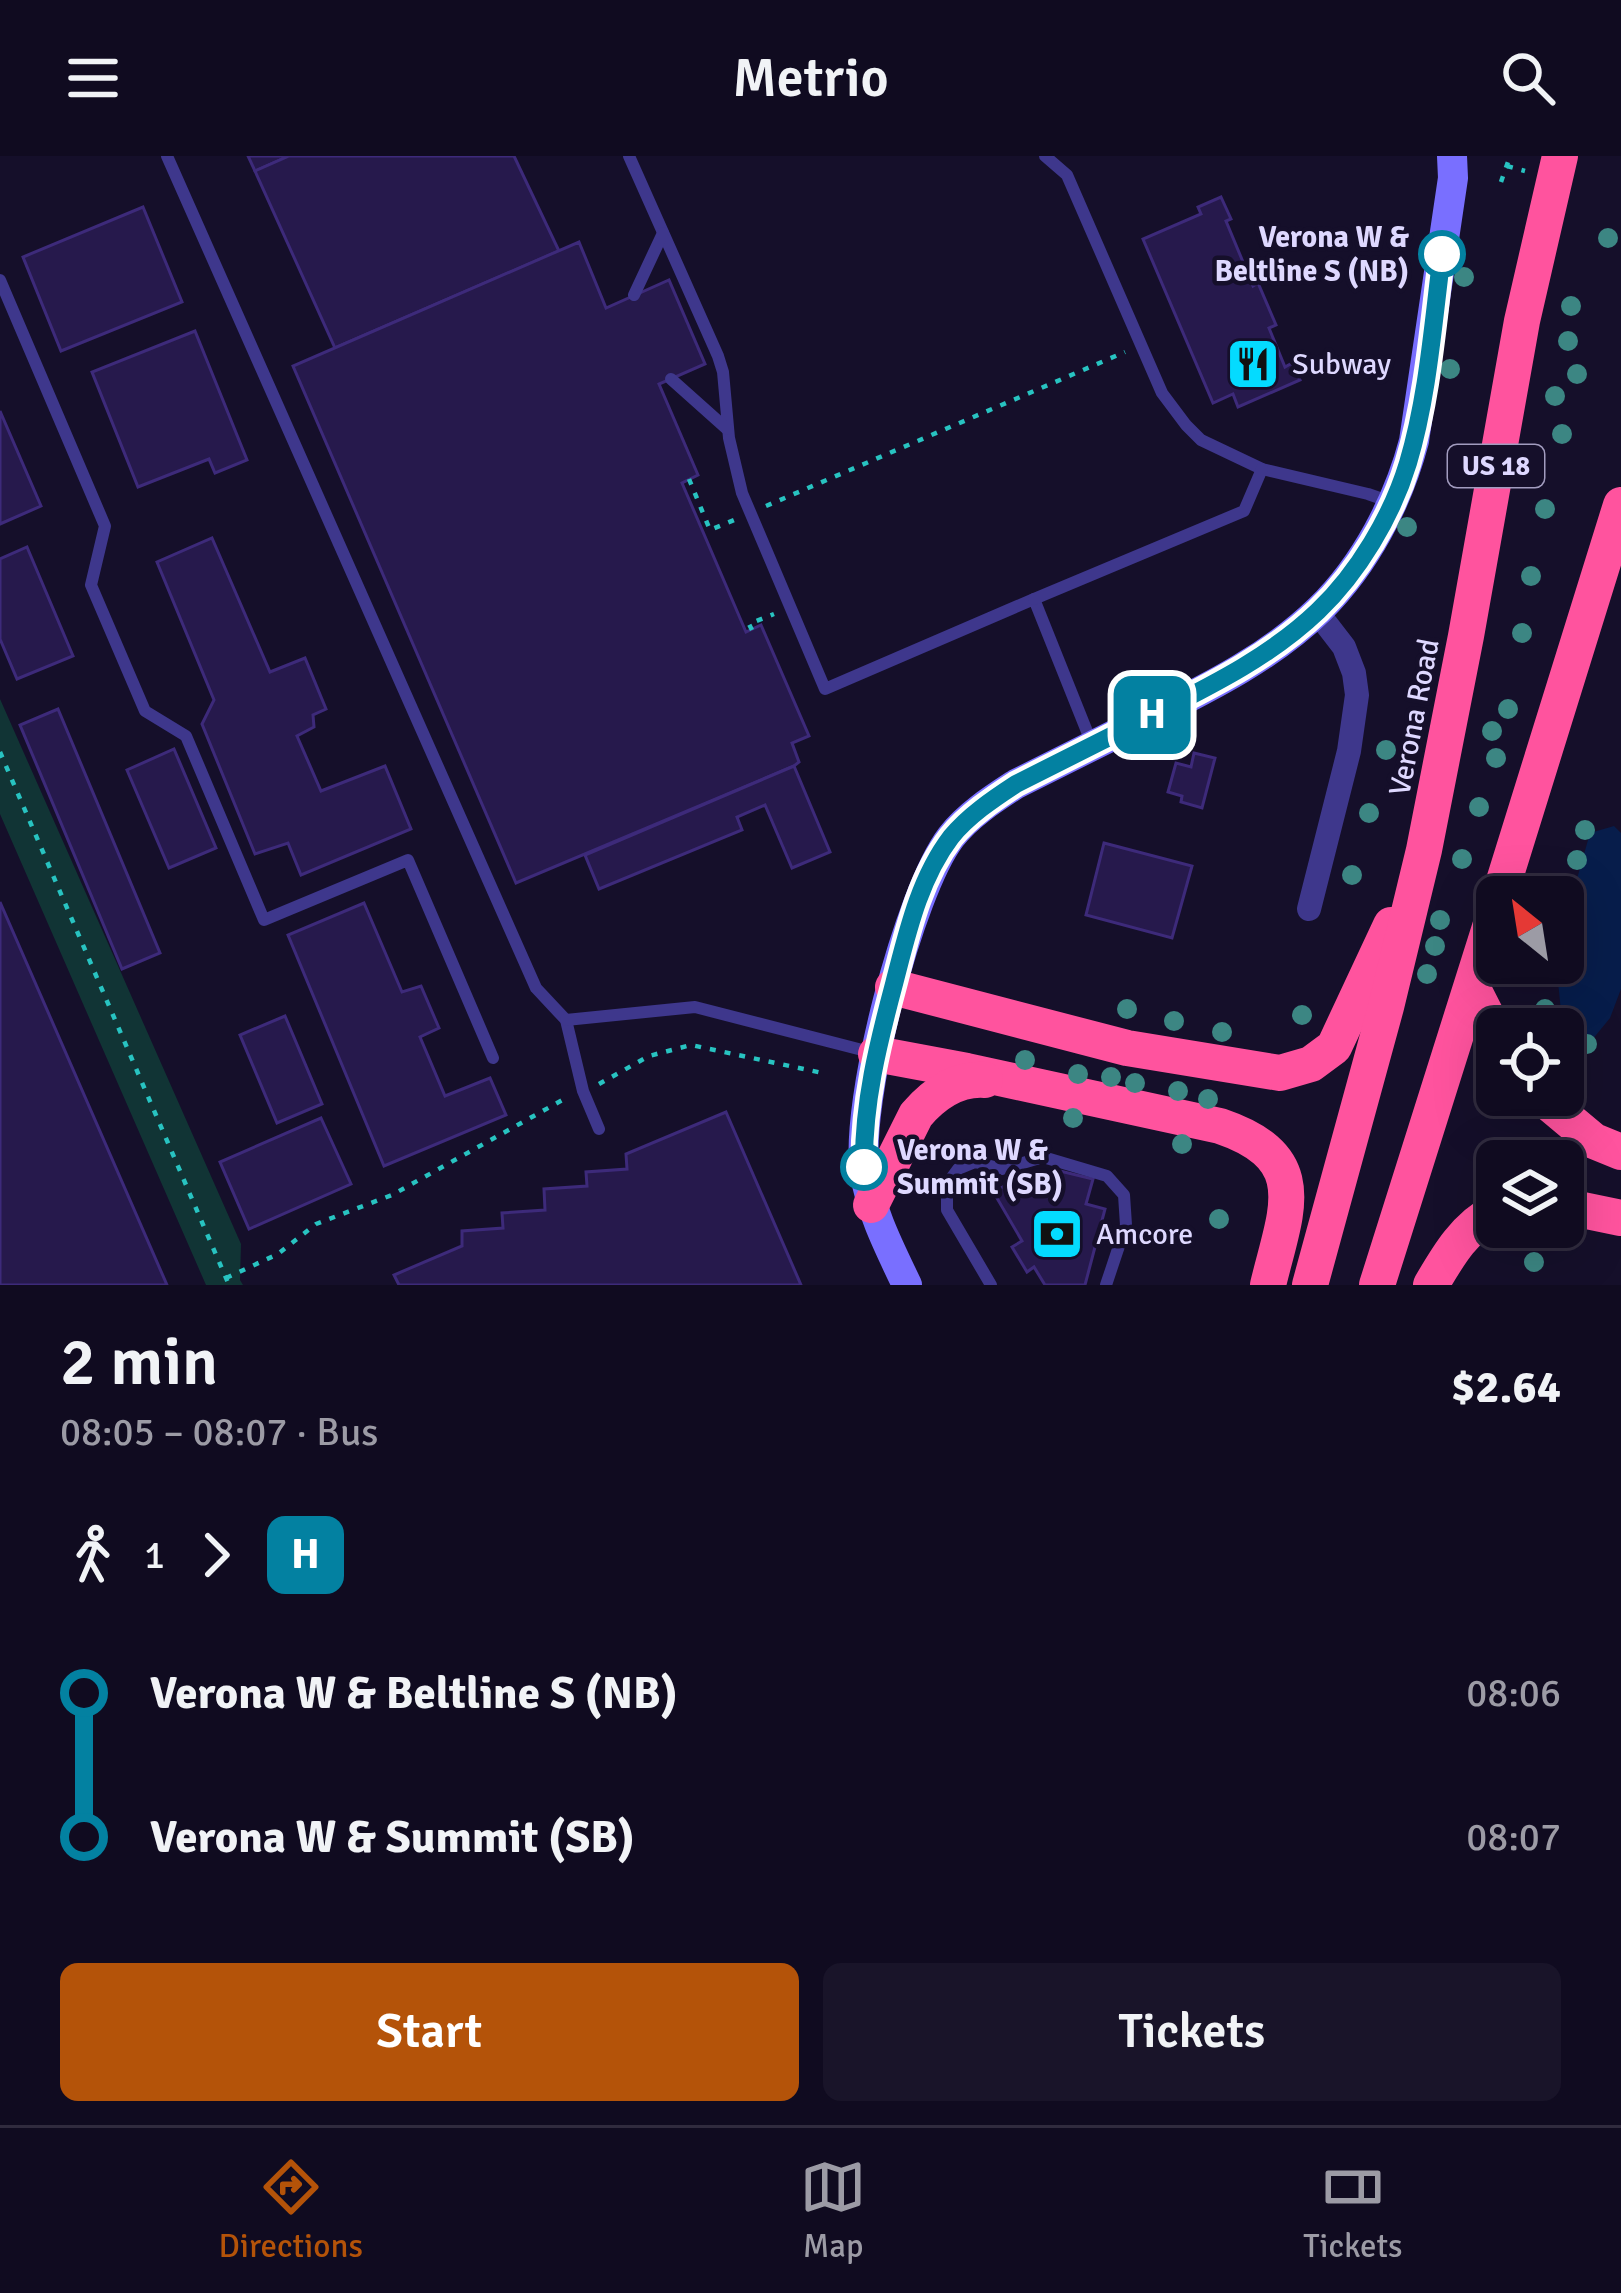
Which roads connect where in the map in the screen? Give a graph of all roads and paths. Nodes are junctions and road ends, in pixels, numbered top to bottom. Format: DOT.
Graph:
graph roads {
  1 [pos="167,156"];
  2 [pos="631,156"];
  3 [pos="1045,156"];
  4 [pos="1452,156"];
  5 [pos="1560,156"];
  6 [pos="1509,157"];
  7 [pos="1501,182"];
  8 [pos="663,233"];
  9 [pos="0,280"];
  10 [pos="634,296"];
  11 [pos="1142,346"];
  12 [pos="671,379"];
  13 [pos="728,429"];
  14 [pos="1262,469"];
  15 [pos="688,479"];
  16 [pos="1392,502"];
  17 [pos="1621,505"];
  18 [pos="750,512"];
  19 [pos="1034,599"];
  20 [pos="790,607"];
  21 [pos="1317,612"];
  22 [pos="752,630"];
  23 [pos="1093,745"];
  24 [pos="0,752"];
  25 [pos="1424,850"];
  26 [pos="1506,876"];
  27 [pos="1309,909"];
  28 [pos="1476,974"];
  29 [pos="893,986"];
  30 [pos="1472,987"];
  31 [pos="1483,1008"];
  32 [pos="566,1020"];
  33 [pos="876,1054"];
  34 [pos="493,1058"];
  35 [pos="827,1074"];
  36 [pos="1017,1082"];
  37 [pos="583,1090"];
  38 [pos="1563,1116"];
  39 [pos="1573,1125"];
  40 [pos="599,1129"];
  41 [pos="1621,1132"];
  42 [pos="1621,1152"];
  43 [pos="872,1205"];
  44 [pos="1592,1212"];
  45 [pos="1476,1221"];
  46 [pos="1621,1239"];
  47 [pos="227,1281"];
  48 [pos="908,1285"];
  49 [pos="991,1285"];
  50 [pos="1106,1285"];
  51 [pos="1268,1285"];
  52 [pos="1310,1285"];
  53 [pos="1377,1285"];
  54 [pos="1431,1285"];
  1 -- 32 [label="lane"];
  2 -- 8 [label="lane"];
  3 -- 11 [label="lane"];
  4 -- 16 [label="street"];
  5 -- 25 [label="highway, Verona Road / US 18"];
  6 -- 7 [label="path"];
  8 -- 10 [label="lane"];
  8 -- 13 [label="lane"];
  9 -- 34 [label="lane"];
  11 -- 14 [label="lane"];
  11 -- 18 [label="path"];
  12 -- 13 [label="lane"];
  13 -- 18 [label="lane"];
  14 -- 16 [label="lane"];
  14 -- 19 [label="lane"];
  15 -- 18 [label="path"];
  16 -- 21 [label="street"];
  17 -- 26 [label="highway"];
  18 -- 20 [label="lane"];
  19 -- 20 [label="lane"];
  19 -- 23 [label="lane"];
  20 -- 22 [label="path"];
  21 -- 23 [label="street"];
  21 -- 27 [label="street, Verona Road"];
  23 -- 29 [label="street"];
  24 -- 47 [label="path"];
  25 -- 29 [label="highway"];
  25 -- 52 [label="highway, Verona Road / US 18"];
  28 -- 30 [label="highway"];
  29 -- 33 [label="street"];
  30 -- 31 [label="highway"];
  30 -- 53 [label="highway"];
  32 -- 33 [label="lane"];
  32 -- 37 [label="lane"];
  33 -- 36 [label="highway"];
  33 -- 43 [label="street"];
  35 -- 37 [label="path"];
  36 -- 43 [label="highway"];
  36 -- 51 [label="highway"];
  37 -- 40 [label="lane"];
  37 -- 47 [label="path"];
  38 -- 39 [label="highway"];
  39 -- 41 [label="highway"];
  39 -- 42 [label="highway"];
  43 -- 48 [label="street"];
  44 -- 46 [label="highway"];
  45 -- 54 [label="highway"];
  49 -- 50 [label="lane"];
}
